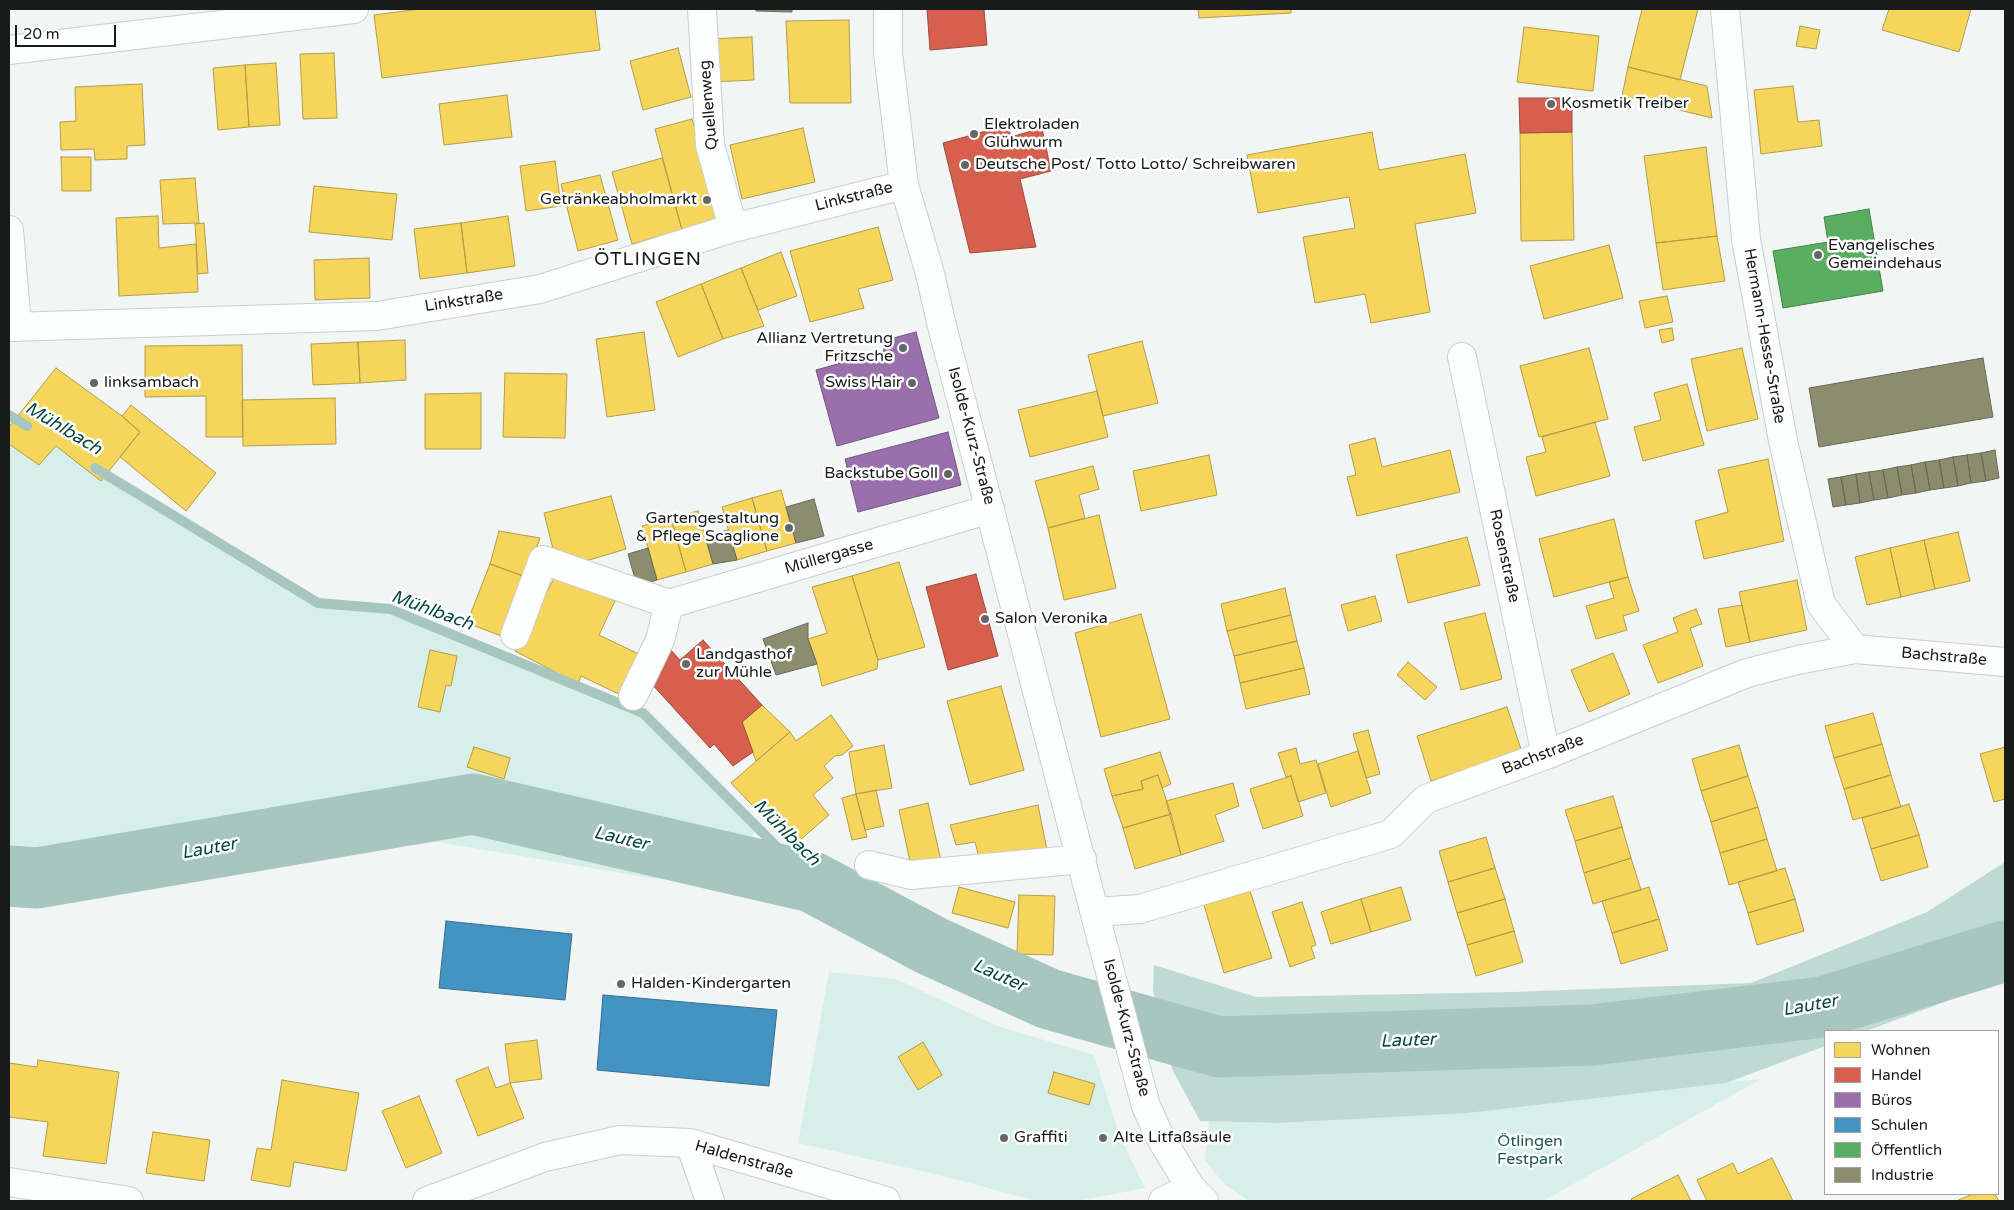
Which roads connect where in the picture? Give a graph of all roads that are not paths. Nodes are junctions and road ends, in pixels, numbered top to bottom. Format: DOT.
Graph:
graph roads {
  1 [pos="354,9"];
  2 [pos="702,9"];
  3 [pos="888,9"];
  4 [pos="1725,9"];
  5 [pos="9,50"];
  6 [pos="904,185"];
  7 [pos="733,228"];
  8 [pos="9,230"];
  9 [pos="13,327"];
  10 [pos="1462,357"];
  11 [pos="990,509"];
  12 [pos="668,604"];
  13 [pos="515,635"];
  14 [pos="1855,649"];
  15 [pos="2005,662"];
  16 [pos="633,696"];
  17 [pos="1546,755"];
  18 [pos="1082,859"];
  19 [pos="869,865"];
  20 [pos="1096,912"];
  21 [pos="690,1144"];
  22 [pos="9,1182"];
  23 [pos="1198,1195"];
  24 [pos="129,1201"];
  25 [pos="428,1201"];
  26 [pos="710,1201"];
  27 [pos="886,1201"];
  28 [pos="1163,1201"];
  1 -- 5 [label="street"];
  2 -- 7 [label="street, Quellenweg"];
  3 -- 6 [label="street, Isolde-Kurz-Straße"];
  4 -- 14 [label="street, Hermann-Hesse-Straße"];
  6 -- 7 [label="street, Linkstraße"];
  6 -- 11 [label="street, Isolde-Kurz-Straße"];
  7 -- 9 [label="street, Linkstraße"];
  8 -- 9 [label="street"];
  10 -- 17 [label="street, Rosenstraße"];
  11 -- 12 [label="street, Müllergasse"];
  11 -- 18 [label="street, Isolde-Kurz-Straße"];
  12 -- 13 [label="street"];
  12 -- 16 [label="street"];
  14 -- 15 [label="street, Bachstraße"];
  14 -- 17 [label="street, Bachstraße"];
  17 -- 20 [label="street, Bachstraße"];
  18 -- 19 [label="street"];
  18 -- 20 [label="street, Isolde-Kurz-Straße"];
  20 -- 23 [label="street, Isolde-Kurz-Straße"];
  21 -- 25 [label="street, Haldenstraße"];
  21 -- 26 [label="street"];
  21 -- 27 [label="street, Haldenstraße"];
  22 -- 24 [label="street"];
  23 -- 28 [label="street"];
}
